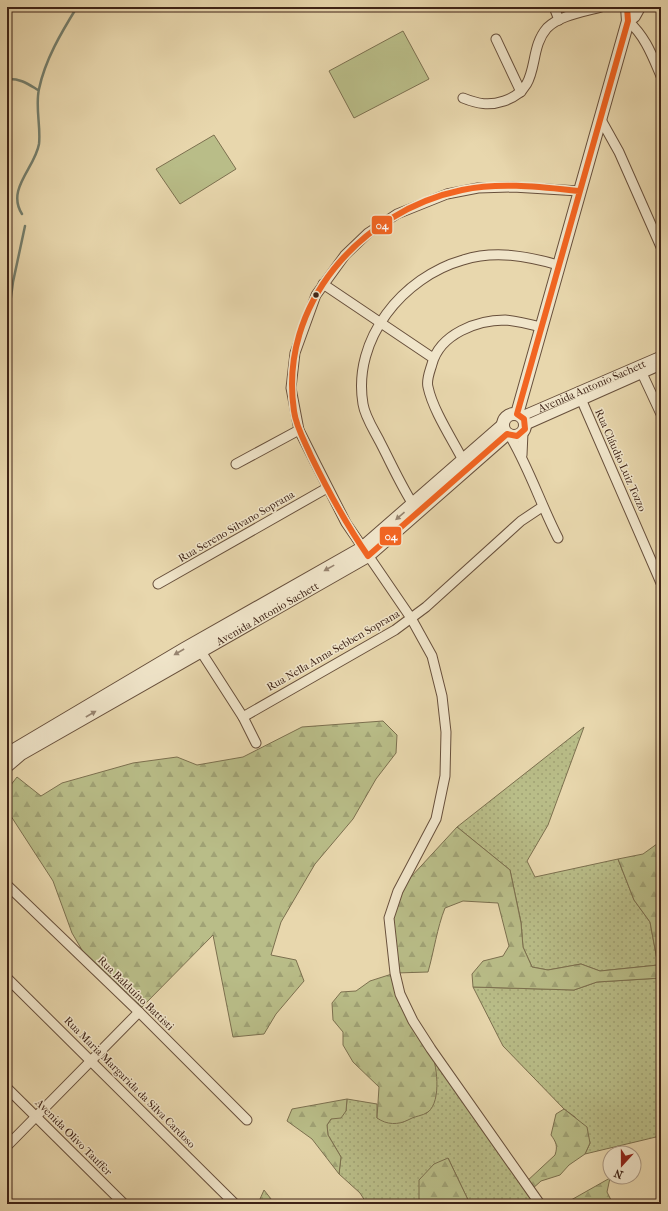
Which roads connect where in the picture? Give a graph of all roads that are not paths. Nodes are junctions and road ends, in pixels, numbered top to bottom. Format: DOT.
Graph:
graph roads {
  1 [pos="554,7"];
  2 [pos="601,7"];
  3 [pos="627,7"];
  4 [pos="639,7"];
  5 [pos="559,20"];
  6 [pos="628,21"];
  7 [pos="496,39"];
  8 [pos="660,70"];
  9 [pos="521,92"];
  10 [pos="463,98"];
  11 [pos="600,118"];
  12 [pos="578,191"];
  13 [pos="661,247"];
  14 [pos="558,265"];
  15 [pos="323,284"];
  16 [pos="380,323"];
  17 [pos="541,327"];
  18 [pos="661,356"];
  19 [pos="433,358"];
  20 [pos="661,365"];
  21 [pos="641,369"];
  22 [pos="579,396"];
  23 [pos="661,414"];
  24 [pos="522,422"];
  25 [pos="299,430"];
  26 [pos="507,432"];
  27 [pos="522,456"];
  28 [pos="236,464"];
  29 [pos="465,465"];
  30 [pos="327,488"];
  31 [pos="542,507"];
  32 [pos="415,508"];
  33 [pos="558,538"];
  34 [pos="365,552"];
  35 [pos="661,583"];
  36 [pos="158,584"];
  37 [pos="411,618"];
  38 [pos="198,647"];
  39 [pos="243,717"];
  40 [pos="67,722"];
  41 [pos="256,743"];
  42 [pos="7,754"];
  43 [pos="7,766"];
  44 [pos="7,885"];
  45 [pos="7,978"];
  46 [pos="139,1012"];
  47 [pos="91,1060"];
  48 [pos="7,1088"];
  49 [pos="36,1116"];
  50 [pos="247,1120"];
  51 [pos="7,1146"];
  52 [pos="124,1204"];
  53 [pos="235,1204"];
  54 [pos="540,1204"];
  1 -- 5 [label="street"];
  2 -- 5 [label="street"];
  3 -- 6 [label="street"];
  4 -- 6 [label="street"];
  5 -- 9 [label="street"];
  6 -- 8 [label="street"];
  6 -- 11 [label="street"];
  7 -- 9 [label="street"];
  9 -- 10 [label="street"];
  11 -- 12 [label="street"];
  11 -- 13 [label="street"];
  12 -- 14 [label="street"];
  12 -- 15 [label="street"];
  14 -- 16 [label="street"];
  14 -- 17 [label="street"];
  15 -- 16 [label="street"];
  15 -- 25 [label="street"];
  16 -- 19 [label="street"];
  16 -- 32 [label="street"];
  17 -- 19 [label="street"];
  17 -- 24 [label="street"];
  18 -- 21 [label="street, Avenida Antonio Sachett"];
  19 -- 29 [label="street"];
  20 -- 21 [label="street, Avenida Antonio Sachett"];
  21 -- 22 [label="street, Avenida Antonio Sachett"];
  21 -- 23 [label="street"];
  22 -- 24 [label="street, Avenida Antonio Sachett"];
  22 -- 35 [label="street, Rua Cláudio Luiz Tozzo"];
  24 -- 26 [label="street"];
  24 -- 26 [label="street, Avenida Antonio Sachett"];
  24 -- 27 [label="street"];
  25 -- 28 [label="street"];
  25 -- 30 [label="street"];
  26 -- 27 [label="street"];
  26 -- 29 [label="street, Avenida Antonio Sachett"];
  27 -- 31 [label="street"];
  29 -- 32 [label="street, Avenida Antonio Sachett"];
  30 -- 34 [label="street"];
  30 -- 36 [label="street, Rua Sereno Silvano Soprana"];
  31 -- 33 [label="street"];
  31 -- 37 [label="street, Rua Nella Anna Sebben Soprana"];
  32 -- 34 [label="street, Avenida Antonio Sachett"];
  34 -- 37 [label="street"];
  34 -- 38 [label="street, Avenida Antonio Sachett"];
  37 -- 39 [label="street, Rua Nella Anna Sebben Soprana"];
  37 -- 54 [label="street"];
  38 -- 39 [label="street"];
  38 -- 40 [label="street, Avenida Antonio Sachett"];
  39 -- 41 [label="street"];
  40 -- 42 [label="street, Avenida Antonio Sachett"];
  40 -- 43 [label="street, Avenida Antonio Sachett"];
  44 -- 46 [label="street, Rua Balduíno Battisti"];
  45 -- 47 [label="street, Rua Maria Margarida da Silva Cardoso"];
  46 -- 47 [label="street"];
  46 -- 50 [label="street, Rua Balduíno Battisti"];
  47 -- 49 [label="street"];
  47 -- 53 [label="street, Rua Maria Margarida da Silva Cardoso"];
  48 -- 49 [label="street, Avenida Olivo Tauffer"];
  49 -- 51 [label="street"];
  49 -- 52 [label="street, Avenida Olivo Tauffer"];
}
